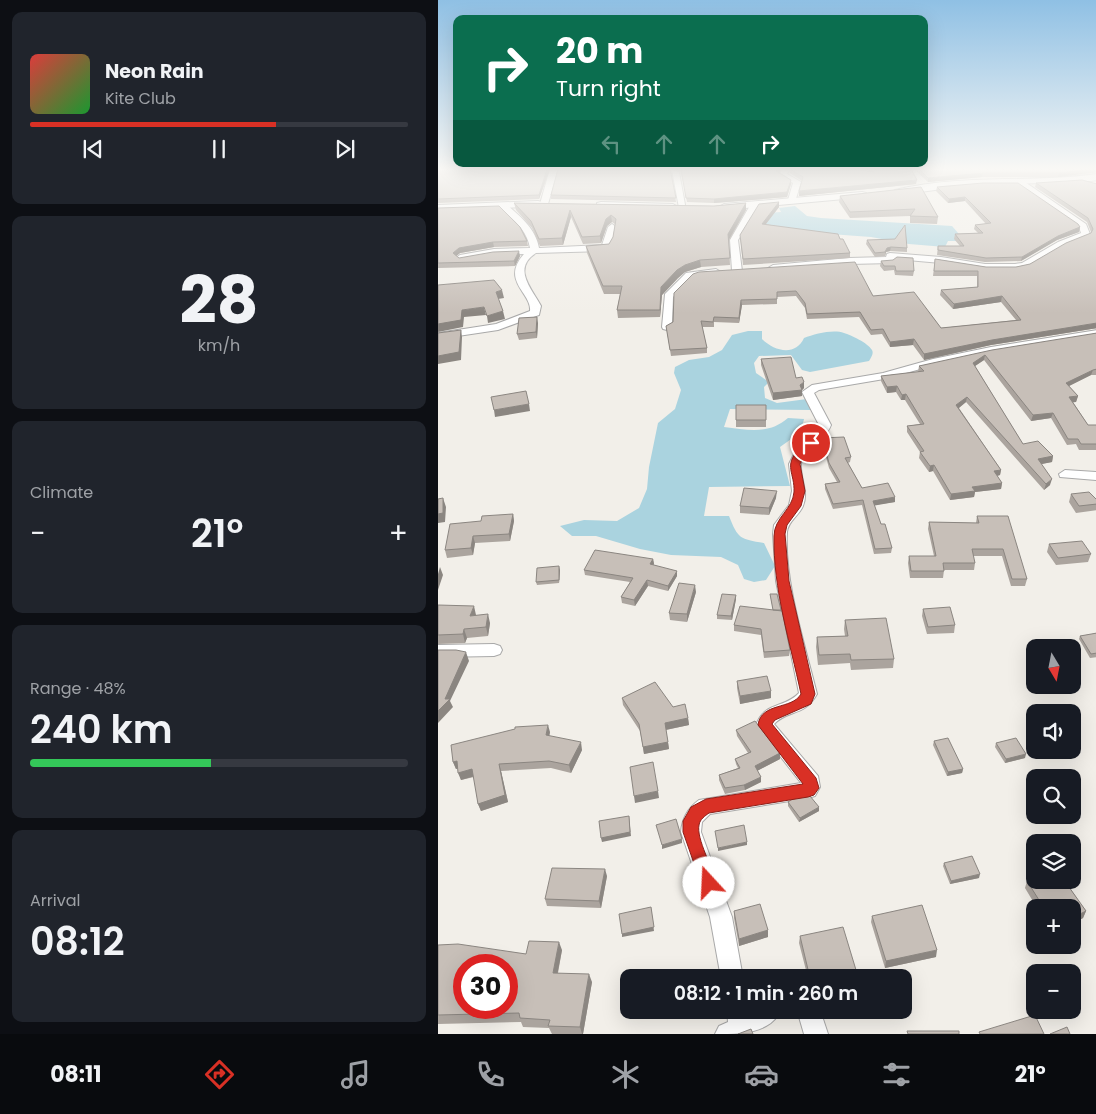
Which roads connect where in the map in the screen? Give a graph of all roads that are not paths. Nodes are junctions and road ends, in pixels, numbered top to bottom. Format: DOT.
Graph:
graph roads {
  1 [pos="516,217"];
  2 [pos="749,217"];
  3 [pos="1071,217"];
  4 [pos="612,227"];
  5 [pos="535,250"];
  6 [pos="460,258"];
  7 [pos="765,269"];
  8 [pos="667,327"];
  9 [pos="1096,333"];
  10 [pos="438,336"];
  11 [pos="1065,474"];
  12 [pos="1096,476"];
  13 [pos="494,650"];
  14 [pos="438,651"];
  15 [pos="730,969"];
  16 [pos="748,1019"];
  17 [pos="812,1019"];
  18 [pos="735,1024"];
  19 [pos="816,1034"];
  1 -- 5 [label="street"];
  2 -- 8 [label="street"];
  3 -- 7 [label="street"];
  4 -- 5 [label="street"];
  5 -- 6 [label="street"];
  5 -- 10 [label="street"];
  9 -- 15 [label="street"];
  11 -- 12 [label="street"];
  13 -- 14 [label="street"];
  16 -- 18 [label="street"];
  17 -- 19 [label="street"];
}
